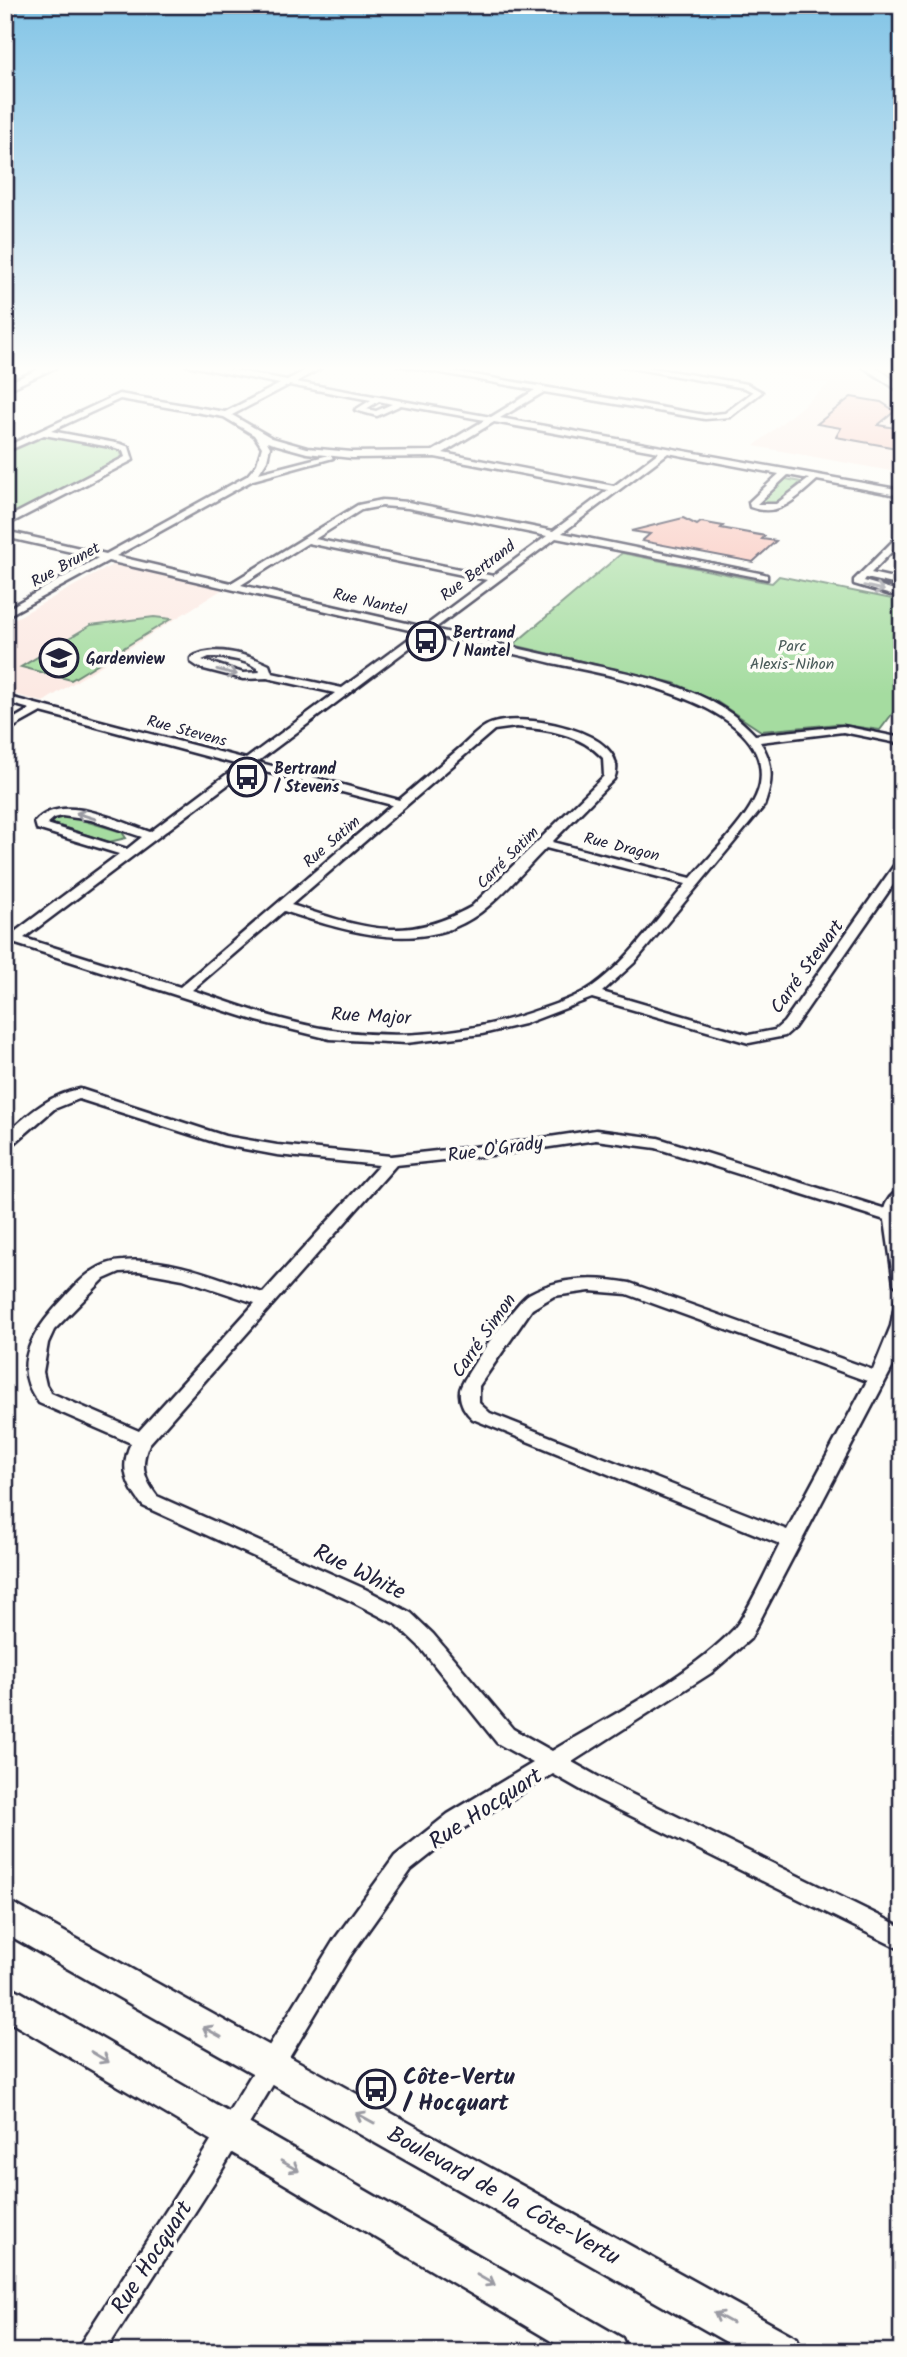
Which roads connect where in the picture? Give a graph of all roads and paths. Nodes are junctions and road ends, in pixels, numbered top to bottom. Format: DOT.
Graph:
graph roads {
  1 [pos="100,475"];
  2 [pos="253,475"];
  3 [pos="261,475"];
  4 [pos="543,475"];
  5 [pos="634,475"];
  6 [pos="783,475"];
  7 [pos="800,475"];
  8 [pos="250,478"];
  9 [pos="815,478"];
  10 [pos="615,489"];
  11 [pos="902,493"];
  12 [pos="5,523"];
  13 [pos="5,534"];
  14 [pos="554,534"];
  15 [pos="902,535"];
  16 [pos="308,540"];
  17 [pos="110,557"];
  18 [pos="864,575"];
  19 [pos="764,576"];
  20 [pos="494,579"];
  21 [pos="902,583"];
  22 [pos="234,586"];
  23 [pos="902,591"];
  24 [pos="5,603"];
  25 [pos="19,607"];
  26 [pos="5,614"];
  27 [pos="427,630"];
  28 [pos="267,675"];
  29 [pos="343,692"];
  30 [pos="5,699"];
  31 [pos="39,708"];
  32 [pos="505,723"];
  33 [pos="5,729"];
  34 [pos="753,739"];
  35 [pos="902,741"];
  36 [pos="250,763"];
  37 [pos="401,804"];
  38 [pos="151,836"];
  39 [pos="543,843"];
  40 [pos="128,853"];
  41 [pos="902,863"];
  42 [pos="693,882"];
  43 [pos="282,906"];
  44 [pos="8,940"];
  45 [pos="183,991"];
  46 [pos="591,993"];
  47 [pos="5,1144"];
  48 [pos="391,1161"];
  49 [pos="902,1196"];
  50 [pos="897,1219"];
  51 [pos="902,1284"];
  52 [pos="268,1301"];
  53 [pos="902,1303"];
  54 [pos="877,1378"];
  55 [pos="142,1440"];
  56 [pos="791,1541"];
  57 [pos="553,1764"];
  58 [pos="5,1915"];
  59 [pos="902,1939"];
  60 [pos="5,2000"];
  61 [pos="272,2065"];
  62 [pos="231,2130"];
  63 [pos="89,2352"];
  64 [pos="608,2352"];
  65 [pos="783,2352"];
  1 -- 12 [label="street"];
  2 -- 8 [label="street"];
  3 -- 8 [label="street, Rue Brunet"];
  4 -- 10 [label="street"];
  5 -- 10 [label="street, Rue Bertrand"];
  6 -- 9 [label="street"];
  7 -- 9 [label="street"];
  8 -- 17 [label="street, Rue Brunet"];
  9 -- 11 [label="street"];
  10 -- 14 [label="street, Rue Bertrand"];
  13 -- 17 [label="street, Rue Nantel"];
  14 -- 16 [label="street"];
  14 -- 19 [label="street"];
  14 -- 20 [label="street, Rue Bertrand"];
  15 -- 18 [label="street"];
  16 -- 20 [label="street"];
  16 -- 22 [label="street"];
  17 -- 22 [label="street, Rue Nantel"];
  17 -- 25 [label="street, Rue Brunet"];
  18 -- 21 [label="street"];
  18 -- 23 [label="street, one-way"];
  20 -- 27 [label="street, Rue Bertrand"];
  22 -- 27 [label="street, Rue Nantel"];
  24 -- 25 [label="street"];
  25 -- 26 [label="street, Rue Brunet"];
  27 -- 29 [label="street, Rue Bertrand"];
  27 -- 34 [label="street, Rue Nantel"];
  28 -- 28 [label="street, one-way"];
  28 -- 29 [label="street"];
  29 -- 36 [label="street, Rue Bertrand"];
  30 -- 31 [label="street, Rue Stevens"];
  31 -- 33 [label="street"];
  31 -- 36 [label="street, Rue Stevens"];
  32 -- 37 [label="street, Rue Satim"];
  32 -- 39 [label="street, Carré Satim"];
  34 -- 35 [label="street"];
  34 -- 42 [label="street, Rue Nantel"];
  36 -- 37 [label="street, Rue Stevens"];
  36 -- 38 [label="street, Rue Bertrand"];
  37 -- 43 [label="street, Rue Satim"];
  38 -- 40 [label="street, Rue Bertrand"];
  38 -- 40 [label="street, one-way"];
  39 -- 42 [label="street, Rue Dragon"];
  39 -- 43 [label="street, Carré Satim"];
  40 -- 44 [label="street, Rue Bertrand"];
  41 -- 46 [label="street, Carré Stewart"];
  42 -- 46 [label="street, Rue Major"];
  43 -- 45 [label="street, Rue Satim"];
  44 -- 45 [label="street, Rue Major"];
  45 -- 46 [label="street, Rue Major"];
  47 -- 48 [label="street, Rue O'Grady"];
  48 -- 50 [label="street, Rue O'Grady"];
  48 -- 52 [label="street, Rue White"];
  49 -- 50 [label="street"];
  50 -- 51 [label="street"];
  52 -- 55 [label="street, Rue White"];
  52 -- 55 [label="street"];
  53 -- 54 [label="street, Rue Hocquart"];
  54 -- 56 [label="street, Rue Hocquart"];
  54 -- 56 [label="street, Carré Simon"];
  55 -- 57 [label="street, Rue White"];
  56 -- 57 [label="street, Rue Hocquart"];
  57 -- 59 [label="street, Rue White"];
  57 -- 61 [label="street, Rue Hocquart"];
  61 -- 58 [label="main road, Boulevard de la Côte-Vertu, one-way"];
  60 -- 62 [label="main road, one-way"];
  61 -- 62 [label="street, Rue Hocquart"];
  65 -- 61 [label="main road, Boulevard de la Côte-Vertu, one-way"];
  62 -- 63 [label="street, Rue Hocquart"];
  62 -- 64 [label="main road, one-way"];
}
